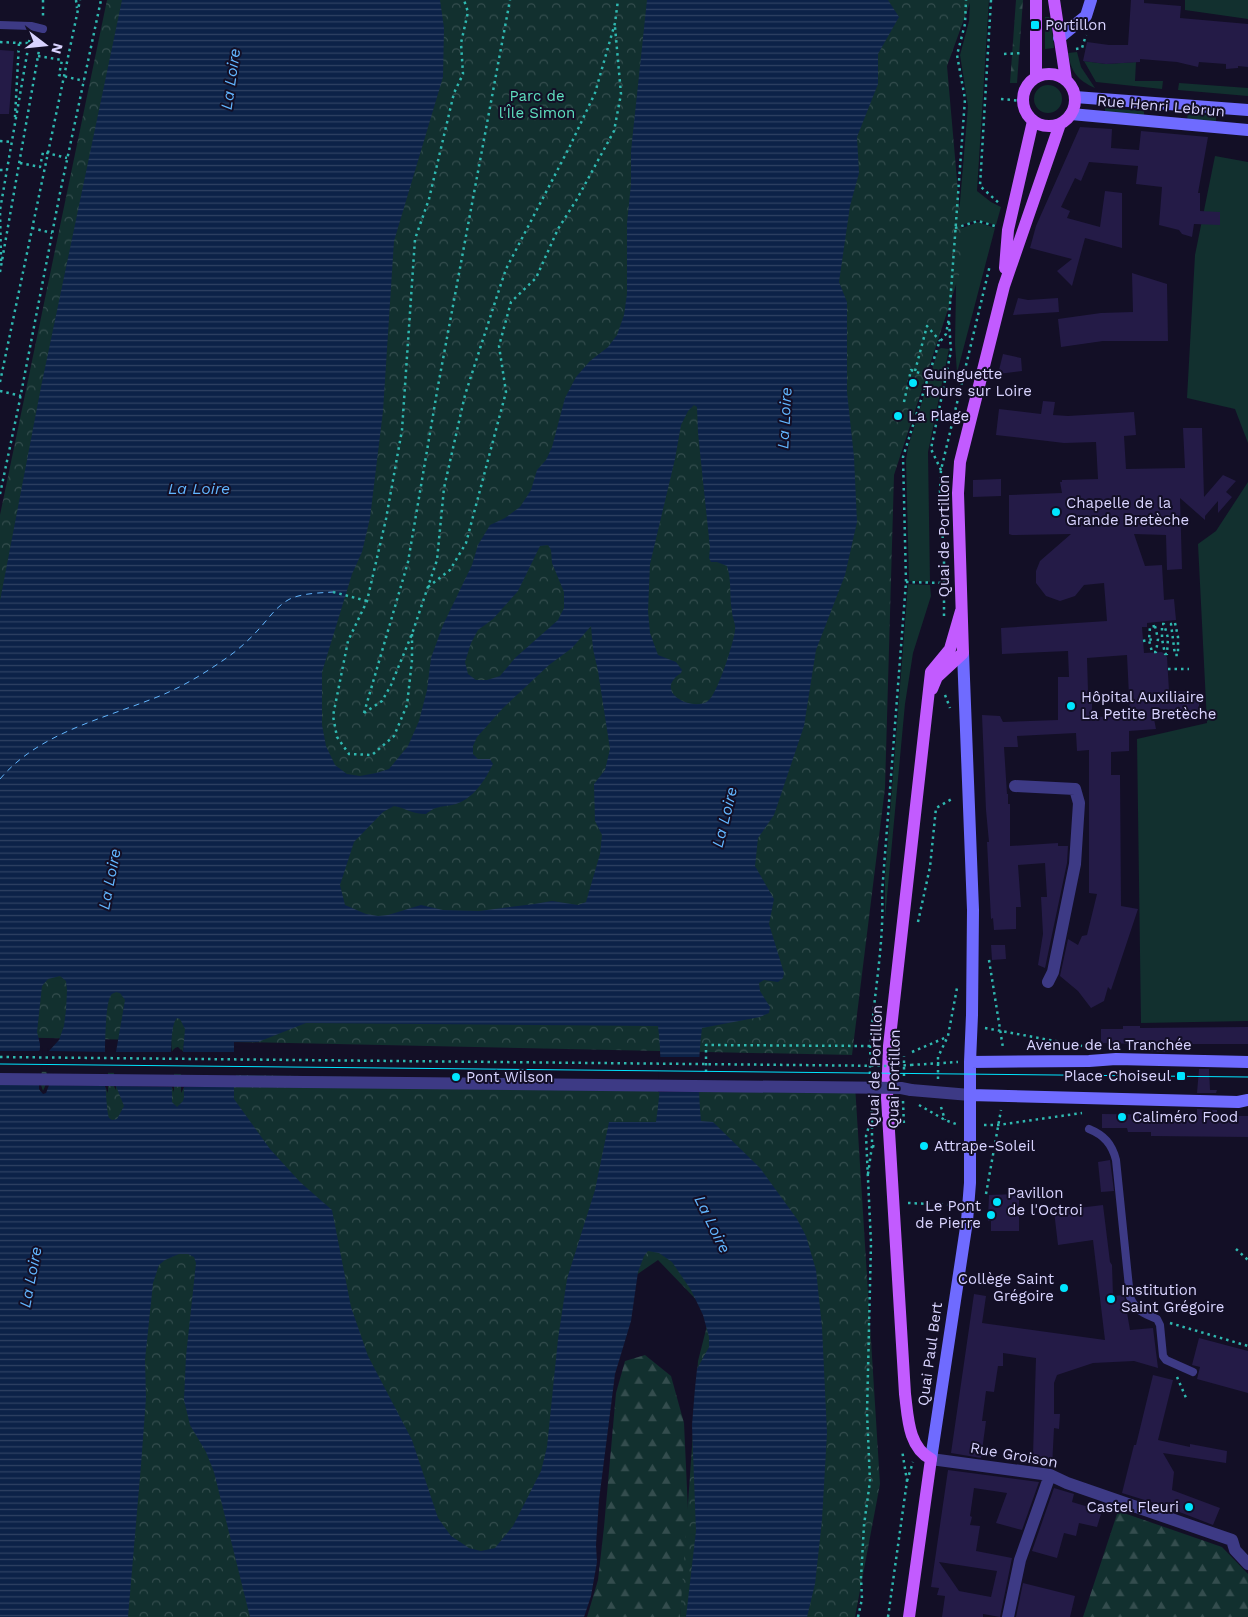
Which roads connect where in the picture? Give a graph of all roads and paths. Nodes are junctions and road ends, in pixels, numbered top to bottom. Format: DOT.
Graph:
graph roads {
  1 [pos="43,0"];
  2 [pos="76,0"];
  3 [pos="80,0"];
  4 [pos="101,0"];
  5 [pos="464,0"];
  6 [pos="510,0"];
  7 [pos="618,0"];
  8 [pos="966,0"];
  9 [pos="991,0"];
  10 [pos="1036,0"];
  11 [pos="1054,0"];
  12 [pos="1091,0"];
  13 [pos="78,11"];
  14 [pos="615,23"];
  15 [pos="0,25"];
  16 [pos="31,26"];
  17 [pos="43,28"];
  18 [pos="1083,29"];
  19 [pos="1059,38"];
  20 [pos="0,42"];
  21 [pos="19,43"];
  22 [pos="28,43"];
  23 [pos="1074,49"];
  24 [pos="1026,53"];
  25 [pos="1004,54"];
  26 [pos="38,56"];
  27 [pos="64,76"];
  28 [pos="1036,77"];
  29 [pos="1066,80"];
  30 [pos="84,81"];
  31 [pos="16,83"];
  32 [pos="22,83"];
  33 [pos="1075,98"];
  34 [pos="1001,99"];
  35 [pos="1023,101"];
  36 [pos="1248,110"];
  37 [pos="1071,114"];
  38 [pos="1033,120"];
  39 [pos="1060,124"];
  40 [pos="15,128"];
  41 [pos="1248,130"];
  42 [pos="0,141"];
  43 [pos="12,142"];
  44 [pos="48,153"];
  45 [pos="68,158"];
  46 [pos="19,163"];
  47 [pos="0,170"];
  48 [pos="7,170"];
  49 [pos="1004,209"];
  50 [pos="32,228"];
  51 [pos="956,228"];
  52 [pos="999,228"];
  53 [pos="52,233"];
  54 [pos="0,252"];
  55 [pos="0,270"];
  56 [pos="1004,286"];
  57 [pos="949,318"];
  58 [pos="940,341"];
  59 [pos="915,371"];
  60 [pos="928,376"];
  61 [pos="0,382"];
  62 [pos="0,391"];
  63 [pos="21,396"];
  64 [pos="904,402"];
  65 [pos="941,470"];
  66 [pos="0,493"];
  67 [pos="906,582"];
  68 [pos="944,583"];
  69 [pos="428,588"];
  70 [pos="334,592"];
  71 [pos="367,601"];
  72 [pos="961,611"];
  73 [pos="412,634"];
  74 [pos="1184,636"];
  75 [pos="1178,637"];
  76 [pos="1154,638"];
  77 [pos="1170,638"];
  78 [pos="1160,639"];
  79 [pos="1149,640"];
  80 [pos="1143,641"];
  81 [pos="963,653"];
  82 [pos="1168,669"];
  83 [pos="1189,669"];
  84 [pos="929,697"];
  85 [pos="1015,786"];
  86 [pos="952,799"];
  87 [pos="917,928"];
  88 [pos="988,960"];
  89 [pos="1048,982"];
  90 [pos="957,988"];
  91 [pos="982,1028"];
  92 [pos="1000,1031"];
  93 [pos="948,1036"];
  94 [pos="870,1046"];
  95 [pos="1089,1047"];
  96 [pos="904,1049"];
  97 [pos="912,1052"];
  98 [pos="1004,1052"];
  99 [pos="0,1058"];
  100 [pos="970,1062"];
  101 [pos="1248,1062"];
  102 [pos="938,1065"];
  103 [pos="706,1074"];
  104 [pos="870,1076"];
  105 [pos="904,1077"];
  106 [pos="0,1079"];
  107 [pos="908,1095"];
  108 [pos="970,1095"];
  109 [pos="871,1096"];
  110 [pos="1248,1100"];
  111 [pos="1003,1104"];
  112 [pos="1090,1112"];
  113 [pos="998,1125"];
  114 [pos="961,1126"];
  115 [pos="982,1126"];
  116 [pos="1089,1129"];
  117 [pos="904,1132"];
  118 [pos="872,1146"];
  119 [pos="867,1184"];
  120 [pos="986,1194"];
  121 [pos="907,1195"];
  122 [pos="960,1206"];
  123 [pos="1236,1249"];
  124 [pos="1248,1260"];
  125 [pos="1157,1319"];
  126 [pos="1248,1346"];
  127 [pos="1175,1372"];
  128 [pos="1193,1372"];
  129 [pos="1187,1400"];
  130 [pos="902,1449"];
  131 [pos="931,1459"];
  132 [pos="1050,1475"];
  133 [pos="1248,1564"];
  134 [pos="858,1617"];
  135 [pos="888,1617"];
  136 [pos="909,1617"];
  137 [pos="1008,1617"];
  1 -- 17 [label="path"];
  2 -- 13 [label="path"];
  3 -- 13 [label="path"];
  4 -- 30 [label="path"];
  5 -- 71 [label="path"];
  6 -- 73 [label="path"];
  7 -- 14 [label="path"];
  8 -- 51 [label="path"];
  9 -- 49 [label="path"];
  10 -- 28 [label="main road"];
  11 -- 19 [label="main road"];
  12 -- 19 [label="main road"];
  13 -- 27 [label="path"];
  14 -- 69 [label="path"];
  14 -- 69 [label="path"];
  15 -- 16 [label="lane"];
  16 -- 17 [label="lane"];
  16 -- 22 [label="path"];
  17 -- 26 [label="path"];
  18 -- 23 [label="path"];
  19 -- 29 [label="main road"];
  20 -- 21 [label="path"];
  21 -- 22 [label="path"];
  21 -- 31 [label="path"];
  22 -- 32 [label="path"];
  24 -- 25 [label="path"];
  26 -- 27 [label="path"];
  26 -- 46 [label="path"];
  27 -- 30 [label="path"];
  27 -- 44 [label="path"];
  28 -- 29 [label="main road"];
  28 -- 35 [label="main road"];
  29 -- 33 [label="main road"];
  30 -- 45 [label="path"];
  31 -- 32 [label="path"];
  31 -- 40 [label="path"];
  32 -- 40 [label="path"];
  33 -- 36 [label="main road, Rue Henri Lebrun"];
  33 -- 37 [label="main road"];
  34 -- 35 [label="path"];
  35 -- 38 [label="main road"];
  37 -- 39 [label="main road"];
  37 -- 41 [label="main road, Rue Henri Lebrun"];
  38 -- 39 [label="main road"];
  38 -- 56 [label="main road, Quai de Portillon"];
  39 -- 56 [label="main road, Quai de Portillon"];
  40 -- 43 [label="path"];
  42 -- 43 [label="path"];
  43 -- 48 [label="path"];
  44 -- 45 [label="path"];
  44 -- 46 [label="path"];
  44 -- 50 [label="path"];
  45 -- 53 [label="path"];
  46 -- 55 [label="path"];
  47 -- 48 [label="path"];
  48 -- 54 [label="path"];
  50 -- 53 [label="path"];
  50 -- 61 [label="path"];
  51 -- 52 [label="path"];
  51 -- 57 [label="path"];
  53 -- 63 [label="path"];
  54 -- 55 [label="path"];
  56 -- 72 [label="main road, Quai de Portillon"];
  57 -- 58 [label="path"];
  57 -- 65 [label="path"];
  58 -- 59 [label="path"];
  58 -- 60 [label="path"];
  59 -- 60 [label="path"];
  59 -- 64 [label="path"];
  60 -- 67 [label="path"];
  62 -- 63 [label="path"];
  63 -- 66 [label="path"];
  67 -- 68 [label="path"];
  67 -- 94 [label="path"];
  69 -- 73 [label="path"];
  70 -- 71 [label="path"];
  71 -- 73 [label="path"];
  72 -- 81 [label="main road, Quai de Portillon"];
  72 -- 84 [label="main road, Quai de Portillon"];
  74 -- 75 [label="path"];
  75 -- 77 [label="path"];
  75 -- 77 [label="path"];
  76 -- 79 [label="path"];
  77 -- 78 [label="path"];
  77 -- 78 [label="path"];
  78 -- 79 [label="path"];
  78 -- 79 [label="path"];
  79 -- 80 [label="path"];
  81 -- 84 [label="main road, Quai de Portillon"];
  81 -- 100 [label="main road, Quai de Portillon"];
  82 -- 83 [label="path"];
  84 -- 131 [label="main road, Quai de Portillon"];
  85 -- 89 [label="street"];
  86 -- 87 [label="path"];
  88 -- 92 [label="path"];
  90 -- 93 [label="path"];
  91 -- 92 [label="path"];
  92 -- 95 [label="path"];
  92 -- 98 [label="path"];
  93 -- 97 [label="path"];
  93 -- 102 [label="path"];
  94 -- 103 [label="path"];
  94 -- 104 [label="path"];
  96 -- 105 [label="path, Quai Portillon"];
  99 -- 102 [label="path, bridge"];
  100 -- 101 [label="main road, Avenue de la Tranchée"];
  100 -- 102 [label="path"];
  100 -- 108 [label="main road, Quai Paul Bert"];
  106 -- 107 [label="street, bridge"];
  107 -- 108 [label="street"];
  107 -- 114 [label="path"];
  107 -- 117 [label="path, Quai Portillon"];
  108 -- 110 [label="main road"];
  108 -- 131 [label="main road, Quai Paul Bert"];
  109 -- 119 [label="path"];
  111 -- 113 [label="path"];
  112 -- 113 [label="path"];
  113 -- 115 [label="path"];
  113 -- 120 [label="path"];
  116 -- 125 [label="lane"];
  118 -- 119 [label="path"];
  119 -- 134 [label="path"];
  121 -- 122 [label="path"];
  123 -- 124 [label="path"];
  125 -- 126 [label="path"];
  125 -- 128 [label="lane"];
  127 -- 129 [label="path"];
  130 -- 135 [label="path"];
  131 -- 132 [label="street, Rue Groison"];
  131 -- 136 [label="main road, Quai Paul Bert"];
  132 -- 133 [label="street, Rue Groison"];
  132 -- 137 [label="street"];
}
